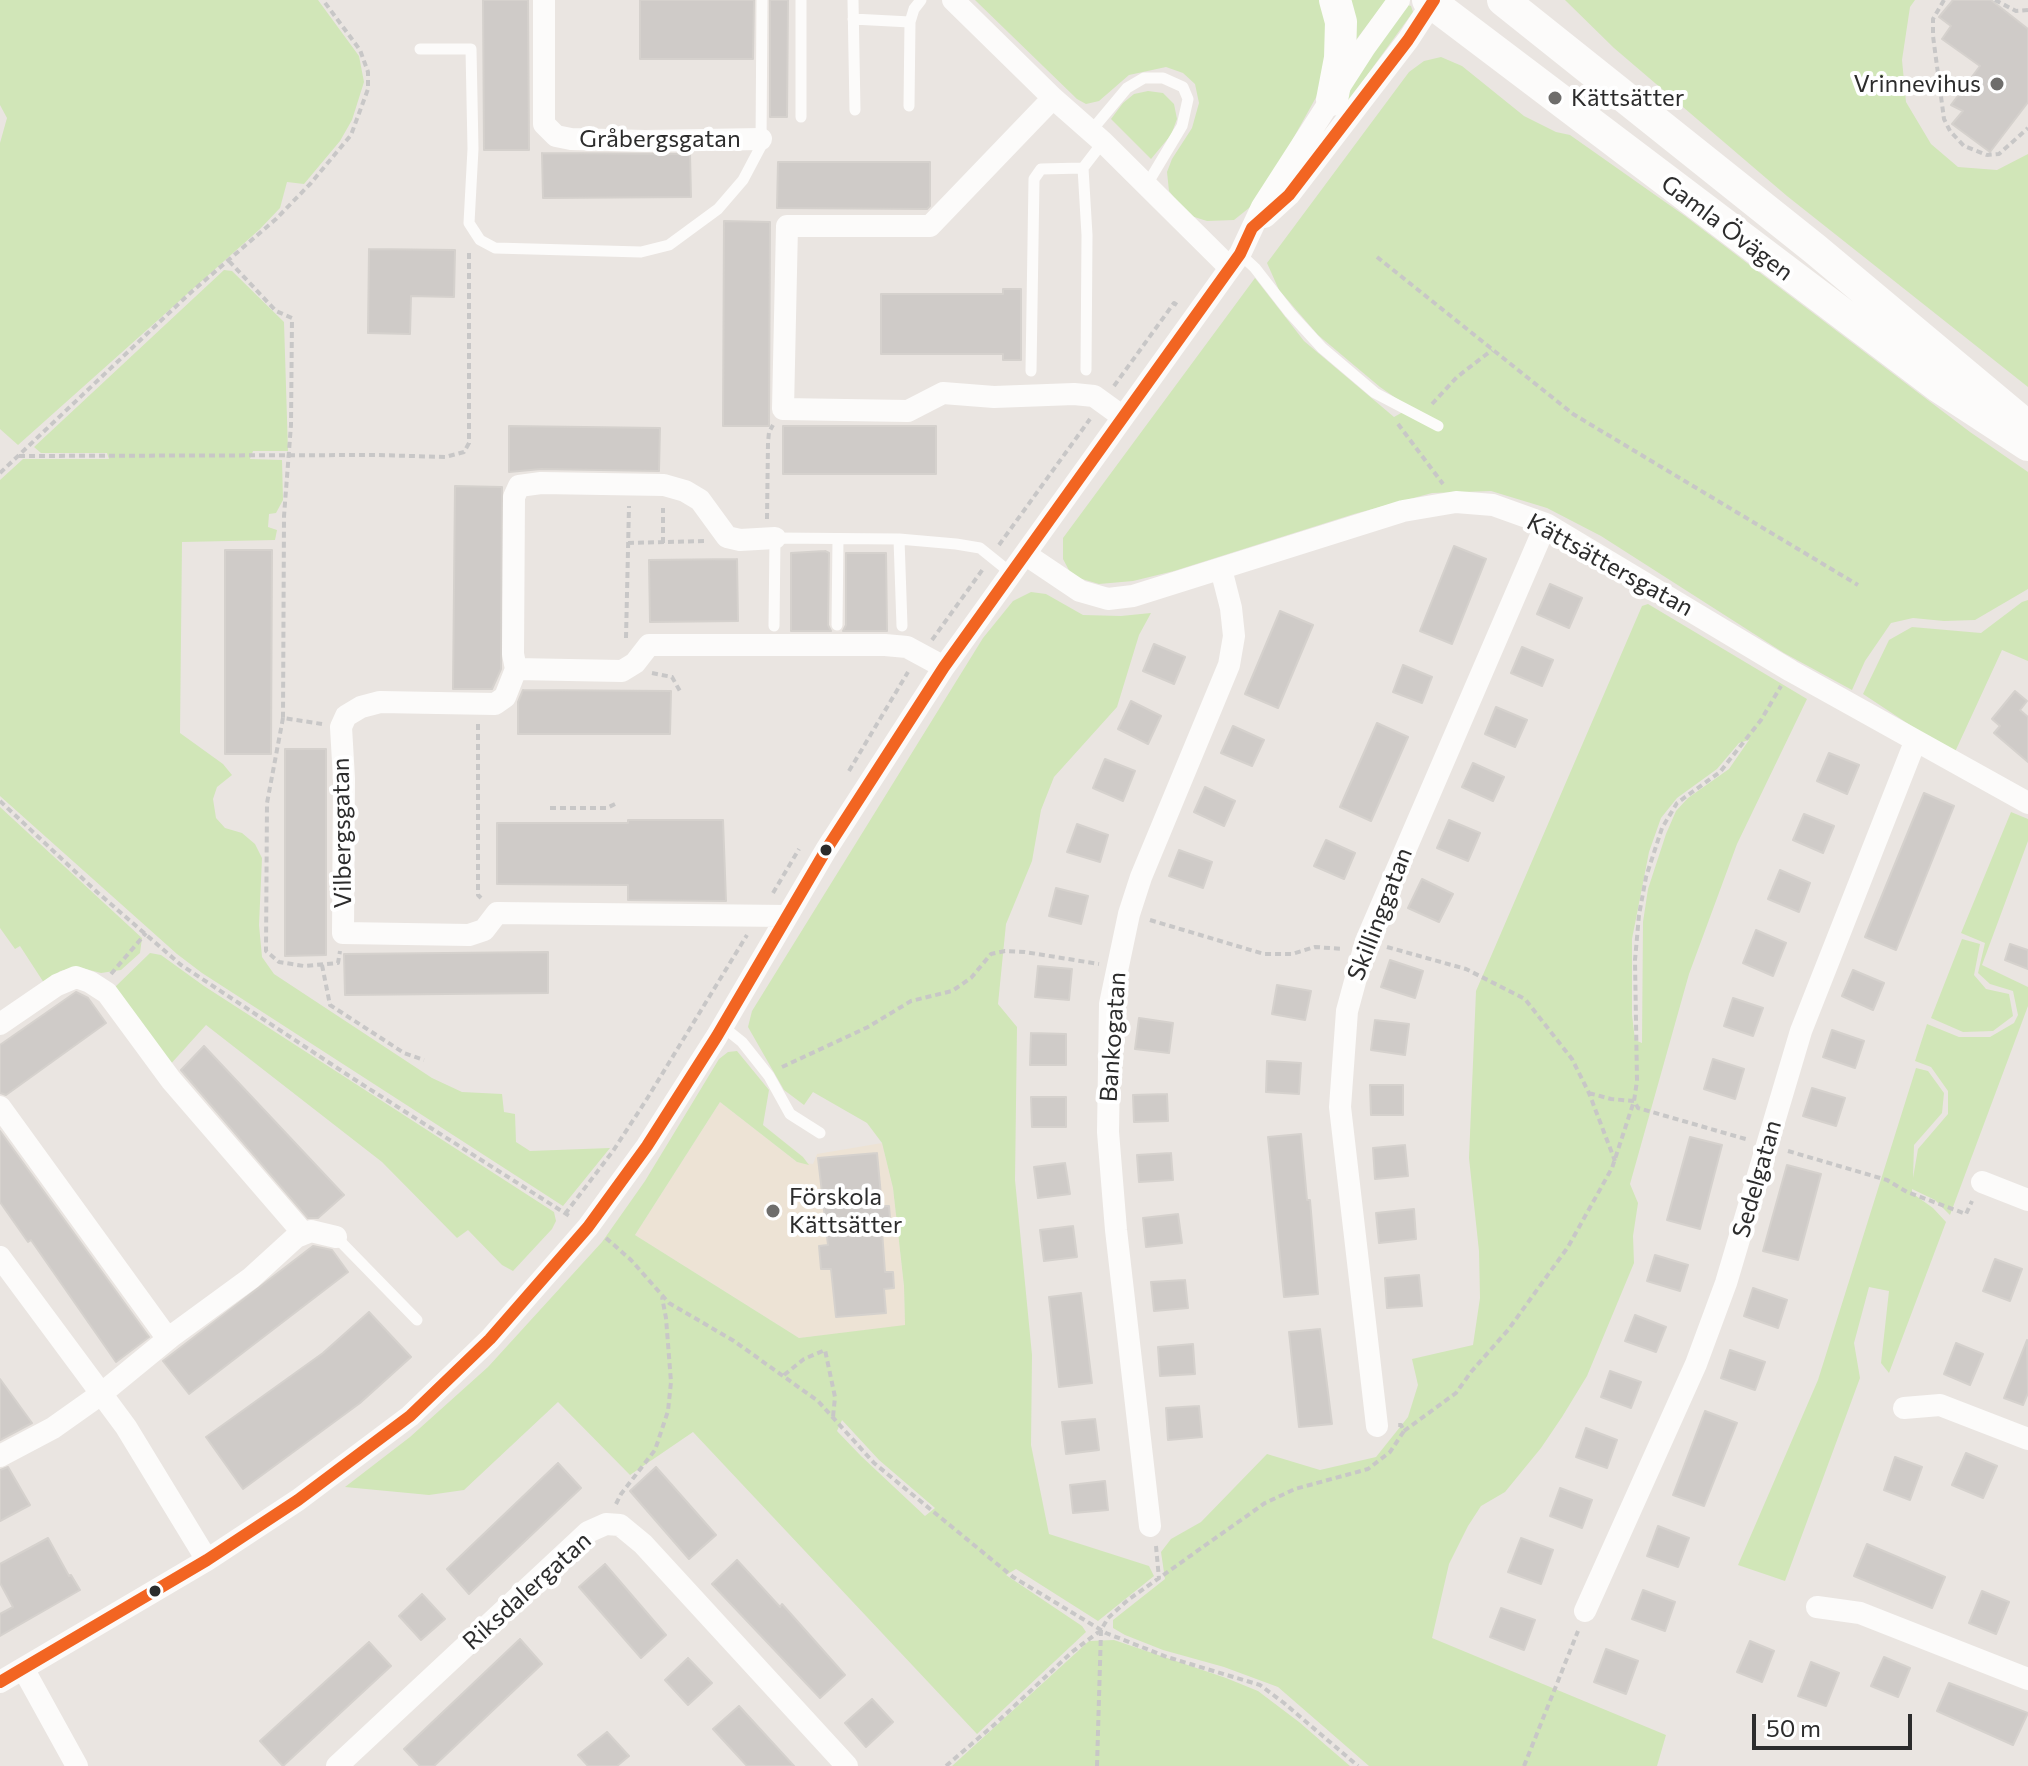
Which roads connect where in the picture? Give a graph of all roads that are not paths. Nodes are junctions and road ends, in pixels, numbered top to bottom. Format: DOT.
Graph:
graph roads {
  1 [pos="544,0"];
  2 [pos="762,0"];
  3 [pos="801,0"];
  4 [pos="853,0"];
  5 [pos="921,0"];
  6 [pos="953,0"];
  7 [pos="1335,0"];
  8 [pos="1399,0"];
  9 [pos="1503,0"];
  10 [pos="1431,1"];
  11 [pos="853,19"];
  12 [pos="910,22"];
  13 [pos="420,49"];
  14 [pos="1053,98"];
  15 [pos="1332,100"];
  16 [pos="909,106"];
  17 [pos="855,110"];
  18 [pos="801,117"];
  19 [pos="1097,136"];
  20 [pos="761,139"];
  21 [pos="1083,168"];
  22 [pos="1146,187"];
  23 [pos="1252,228"];
  24 [pos="1234,260"];
  25 [pos="1086,370"];
  26 [pos="1031,371"];
  27 [pos="1123,417"];
  28 [pos="1438,426"];
  29 [pos="2028,427"];
  30 [pos="2028,445"];
  31 [pos="1546,524"];
  32 [pos="770,538"];
  33 [pos="838,539"];
  34 [pos="899,539"];
  35 [pos="1025,554"];
  36 [pos="1221,569"];
  37 [pos="1011,573"];
  38 [pos="837,625"];
  39 [pos="774,626"];
  40 [pos="902,626"];
  41 [pos="944,667"];
  42 [pos="516,669"];
  43 [pos="1915,742"];
  44 [pos="2028,803"];
  45 [pos="787,916"];
  46 [pos="0,1024"];
  47 [pos="722,1026"];
  48 [pos="0,1107"];
  49 [pos="820,1133"];
  50 [pos="1982,1182"];
  51 [pos="2028,1200"];
  52 [pos="304,1234"];
  53 [pos="336,1237"];
  54 [pos="0,1257"];
  55 [pos="417,1320"];
  56 [pos="168,1339"];
  57 [pos="101,1394"];
  58 [pos="1904,1408"];
  59 [pos="1377,1426"];
  60 [pos="2028,1439"];
  61 [pos="0,1456"];
  62 [pos="1150,1526"];
  63 [pos="207,1560"];
  64 [pos="1817,1607"];
  65 [pos="1585,1611"];
  66 [pos="24,1670"];
  67 [pos="2028,1679"];
  68 [pos="0,1682"];
  69 [pos="77,1766"];
  70 [pos="337,1766"];
  71 [pos="847,1766"];
  1 -- 20 [label="street, Gråbergsgatan"];
  2 -- 20 [label="lane"];
  3 -- 18 [label="lane"];
  4 -- 11 [label="lane"];
  5 -- 12 [label="lane"];
  6 -- 14 [label="street"];
  7 -- 15 [label="main road"];
  8 -- 15 [label="street"];
  9 -- 29 [label="main road, Gamla Övägen"];
  10 -- 23 [label="street"];
  10 -- 30 [label="main road, Gamla Övägen"];
  11 -- 12 [label="lane"];
  11 -- 17 [label="lane"];
  12 -- 16 [label="lane"];
  13 -- 20 [label="lane"];
  14 -- 19 [label="street"];
  14 -- 27 [label="street"];
  15 -- 23 [label="street"];
  19 -- 21 [label="lane"];
  19 -- 22 [label="street"];
  19 -- 22 [label="lane"];
  21 -- 25 [label="lane"];
  21 -- 26 [label="lane"];
  22 -- 24 [label="street"];
  23 -- 24 [label="street"];
  24 -- 27 [label="street"];
  24 -- 28 [label="lane"];
  27 -- 35 [label="street"];
  31 -- 36 [label="street, Kättsättersgatan"];
  31 -- 43 [label="street, Kättsättersgatan"];
  31 -- 59 [label="street, Skillinggatan"];
  32 -- 33 [label="lane"];
  32 -- 39 [label="lane"];
  32 -- 42 [label="street"];
  33 -- 34 [label="lane"];
  33 -- 38 [label="lane"];
  34 -- 37 [label="lane"];
  34 -- 40 [label="lane"];
  35 -- 36 [label="street, Kättsättersgatan"];
  35 -- 37 [label="street"];
  36 -- 62 [label="street, Bankogatan"];
  37 -- 41 [label="street"];
  41 -- 42 [label="street"];
  41 -- 45 [label="street"];
  42 -- 45 [label="street, Vilbergsgatan"];
  43 -- 44 [label="street, Kättsättersgatan"];
  43 -- 65 [label="street, Sedelgatan"];
  45 -- 47 [label="street"];
  46 -- 52 [label="street"];
  47 -- 49 [label="lane"];
  47 -- 63 [label="street"];
  48 -- 56 [label="street"];
  50 -- 51 [label="street"];
  52 -- 53 [label="street"];
  52 -- 56 [label="street"];
  53 -- 55 [label="lane"];
  54 -- 57 [label="street"];
  56 -- 57 [label="street"];
  57 -- 61 [label="street"];
  57 -- 63 [label="street"];
  58 -- 60 [label="street"];
  63 -- 66 [label="street"];
  64 -- 67 [label="street"];
  66 -- 68 [label="street"];
  66 -- 69 [label="street"];
  70 -- 71 [label="street, Riksdalergatan"];
}
